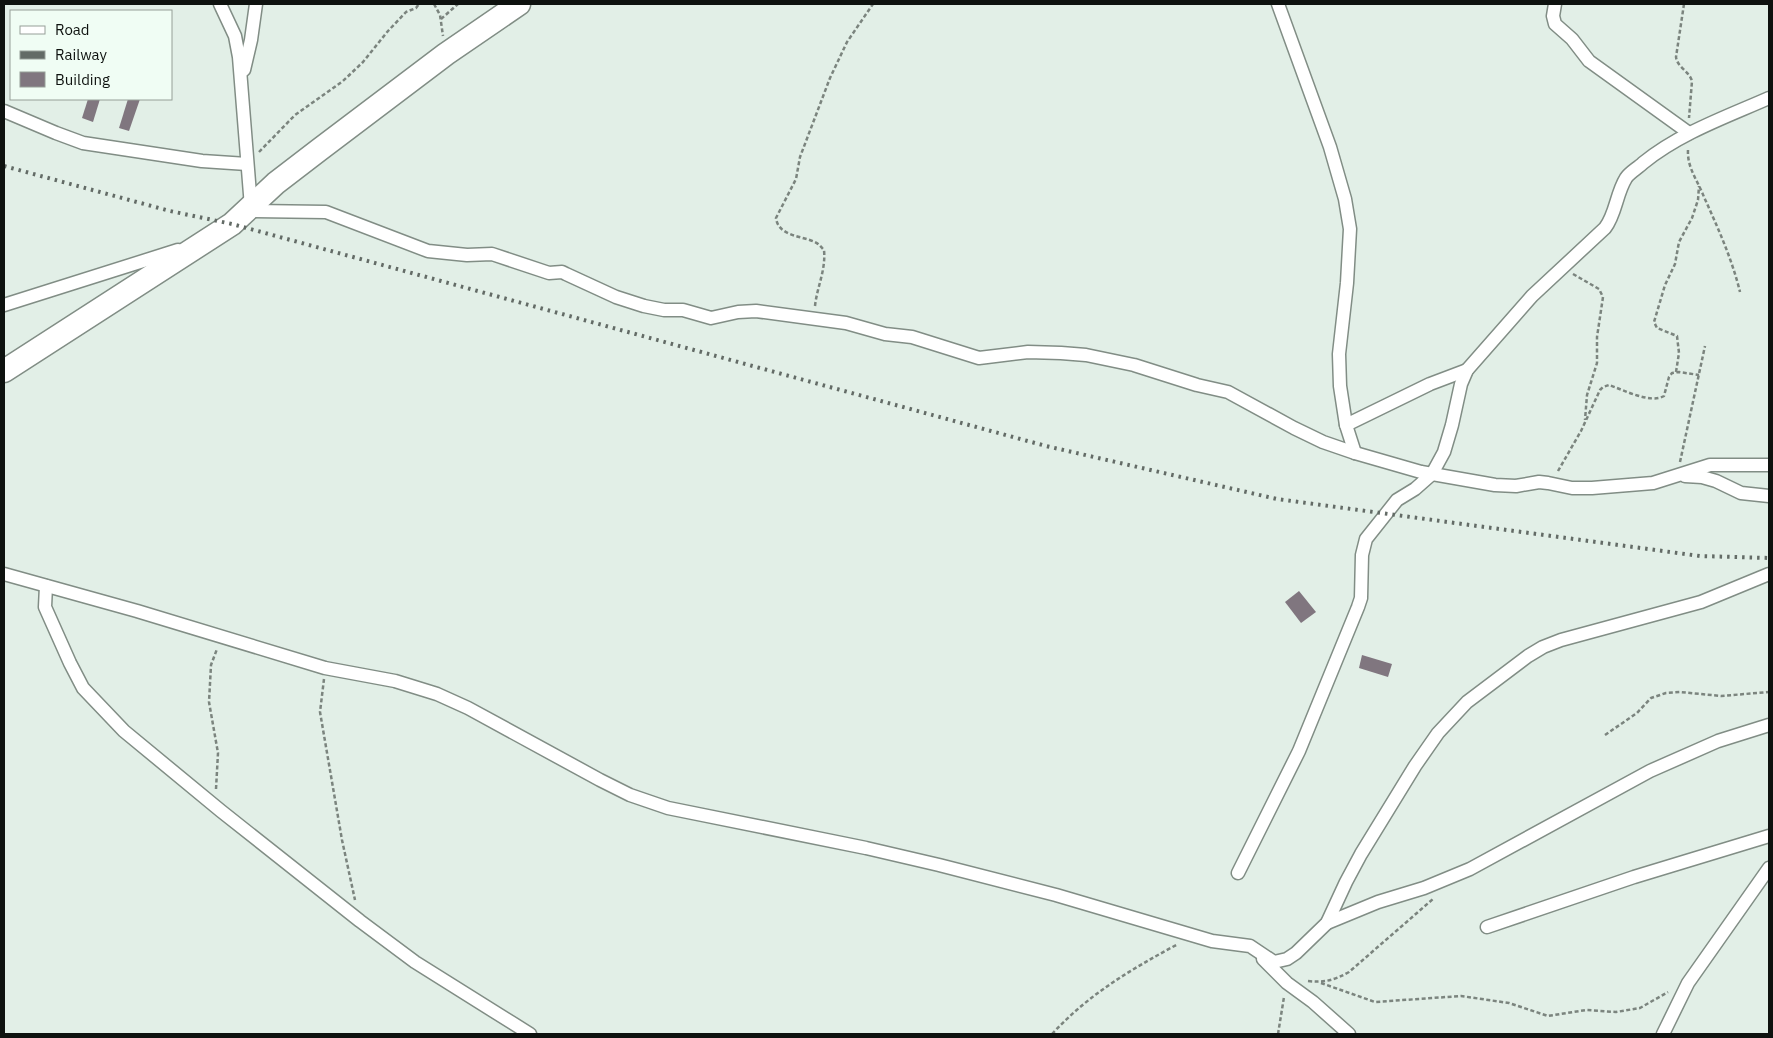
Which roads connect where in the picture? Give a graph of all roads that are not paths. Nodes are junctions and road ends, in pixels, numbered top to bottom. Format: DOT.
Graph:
graph roads {
  1 [pos="220,4"];
  2 [pos="256,4"];
  3 [pos="519,4"];
  4 [pos="1278,4"];
  5 [pos="1555,4"];
  6 [pos="241,80"];
  7 [pos="1769,98"];
  8 [pos="4,110"];
  9 [pos="1688,132"];
  10 [pos="247,164"];
  11 [pos="249,209"];
  12 [pos="202,243"];
  13 [pos="4,305"];
  14 [pos="1467,370"];
  15 [pos="4,371"];
  16 [pos="1346,425"];
  17 [pos="1355,453"];
  18 [pos="1769,465"];
  19 [pos="1432,474"];
  20 [pos="1677,476"];
  21 [pos="1769,496"];
  22 [pos="4,574"];
  23 [pos="1769,574"];
  24 [pos="46,586"];
  25 [pos="1769,725"];
  26 [pos="1769,836"];
  27 [pos="1769,868"];
  28 [pos="1238,873"];
  29 [pos="1327,923"];
  30 [pos="1487,928"];
  31 [pos="1250,946"];
  32 [pos="530,1034"];
  33 [pos="1349,1034"];
  34 [pos="1663,1034"];
  1 -- 6 [label="street"];
  2 -- 6 [label="street"];
  3 -- 11 [label="highway"];
  4 -- 16 [label="street"];
  5 -- 9 [label="street"];
  6 -- 10 [label="street"];
  7 -- 9 [label="street"];
  8 -- 10 [label="street"];
  9 -- 14 [label="street"];
  10 -- 11 [label="street"];
  11 -- 12 [label="highway"];
  11 -- 17 [label="street"];
  12 -- 13 [label="street"];
  12 -- 15 [label="highway"];
  14 -- 16 [label="street"];
  14 -- 19 [label="street"];
  16 -- 17 [label="street"];
  17 -- 19 [label="street"];
  18 -- 20 [label="street"];
  19 -- 20 [label="street"];
  19 -- 28 [label="street"];
  20 -- 21 [label="street"];
  22 -- 24 [label="street"];
  23 -- 29 [label="street"];
  24 -- 31 [label="street"];
  24 -- 32 [label="street"];
  25 -- 29 [label="street"];
  26 -- 30 [label="street"];
  27 -- 34 [label="street"];
  29 -- 31 [label="street"];
  31 -- 33 [label="street"];
}
